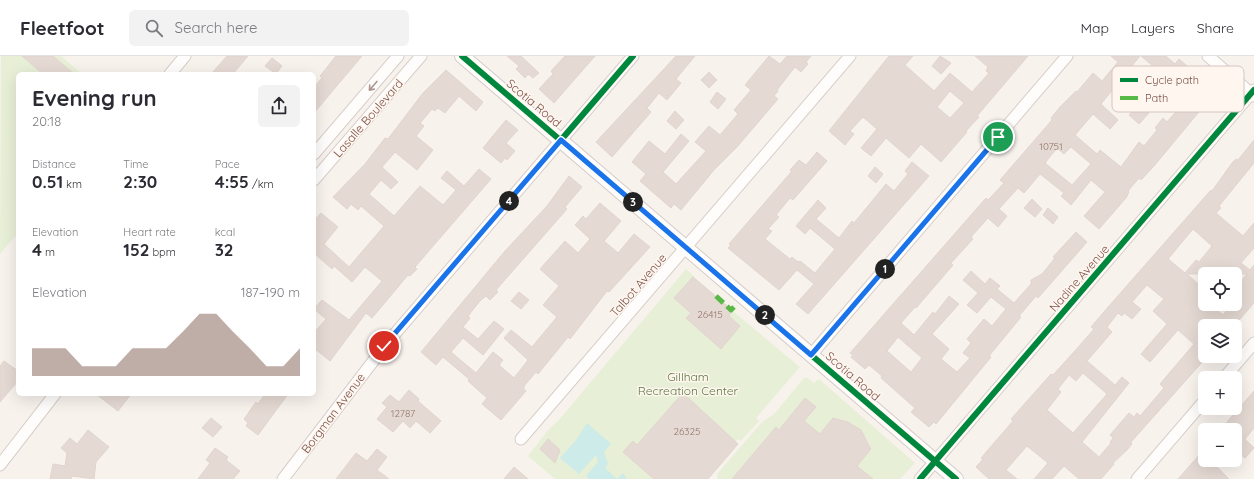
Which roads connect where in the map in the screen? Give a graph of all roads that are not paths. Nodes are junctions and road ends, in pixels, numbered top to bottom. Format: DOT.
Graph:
graph roads {
  1 [pos="185,56"];
  2 [pos="398,56"];
  3 [pos="421,56"];
  4 [pos="462,56"];
  5 [pos="633,56"];
  6 [pos="850,56"];
  7 [pos="1067,56"];
  8 [pos="1208,56"];
  9 [pos="1220,66"];
  10 [pos="172,72"];
  11 [pos="1244,86"];
  12 [pos="1253,93"];
  13 [pos="1244,103"];
  14 [pos="1237,112"];
  15 [pos="561,140"];
  16 [pos="316,152"];
  17 [pos="316,178"];
  18 [pos="685,247"];
  19 [pos="1254,343"];
  20 [pos="811,355"];
  21 [pos="1230,371"];
  22 [pos="53,396"];
  23 [pos="1198,408"];
  24 [pos="521,439"];
  25 [pos="936,461"];
  26 [pos="0,465"];
  27 [pos="283,479"];
  28 [pos="920,479"];
  29 [pos="956,479"];
  30 [pos="1137,479"];
  1 -- 10 [label="street"];
  2 -- 16 [label="street, Lasalle Boulevard, one-way"];
  3 -- 17 [label="street, Lasalle Boulevard"];
  4 -- 15 [label="street, Scotia Road"];
  5 -- 15 [label="street, Borgman Avenue"];
  6 -- 18 [label="street, Talbot Avenue"];
  7 -- 20 [label="street"];
  8 -- 9 [label="street"];
  11 -- 12 [label="street"];
  12 -- 13 [label="street, Nadine Avenue"];
  14 -- 25 [label="street, Nadine Avenue"];
  15 -- 18 [label="street, Scotia Road"];
  15 -- 27 [label="street, Borgman Avenue"];
  18 -- 20 [label="street, Scotia Road"];
  18 -- 24 [label="street, Talbot Avenue"];
  19 -- 21 [label="street"];
  20 -- 25 [label="street, Scotia Road"];
  22 -- 26 [label="street"];
  23 -- 30 [label="street"];
  25 -- 28 [label="street, Nadine Avenue"];
  25 -- 29 [label="street, Scotia Road"];
}
